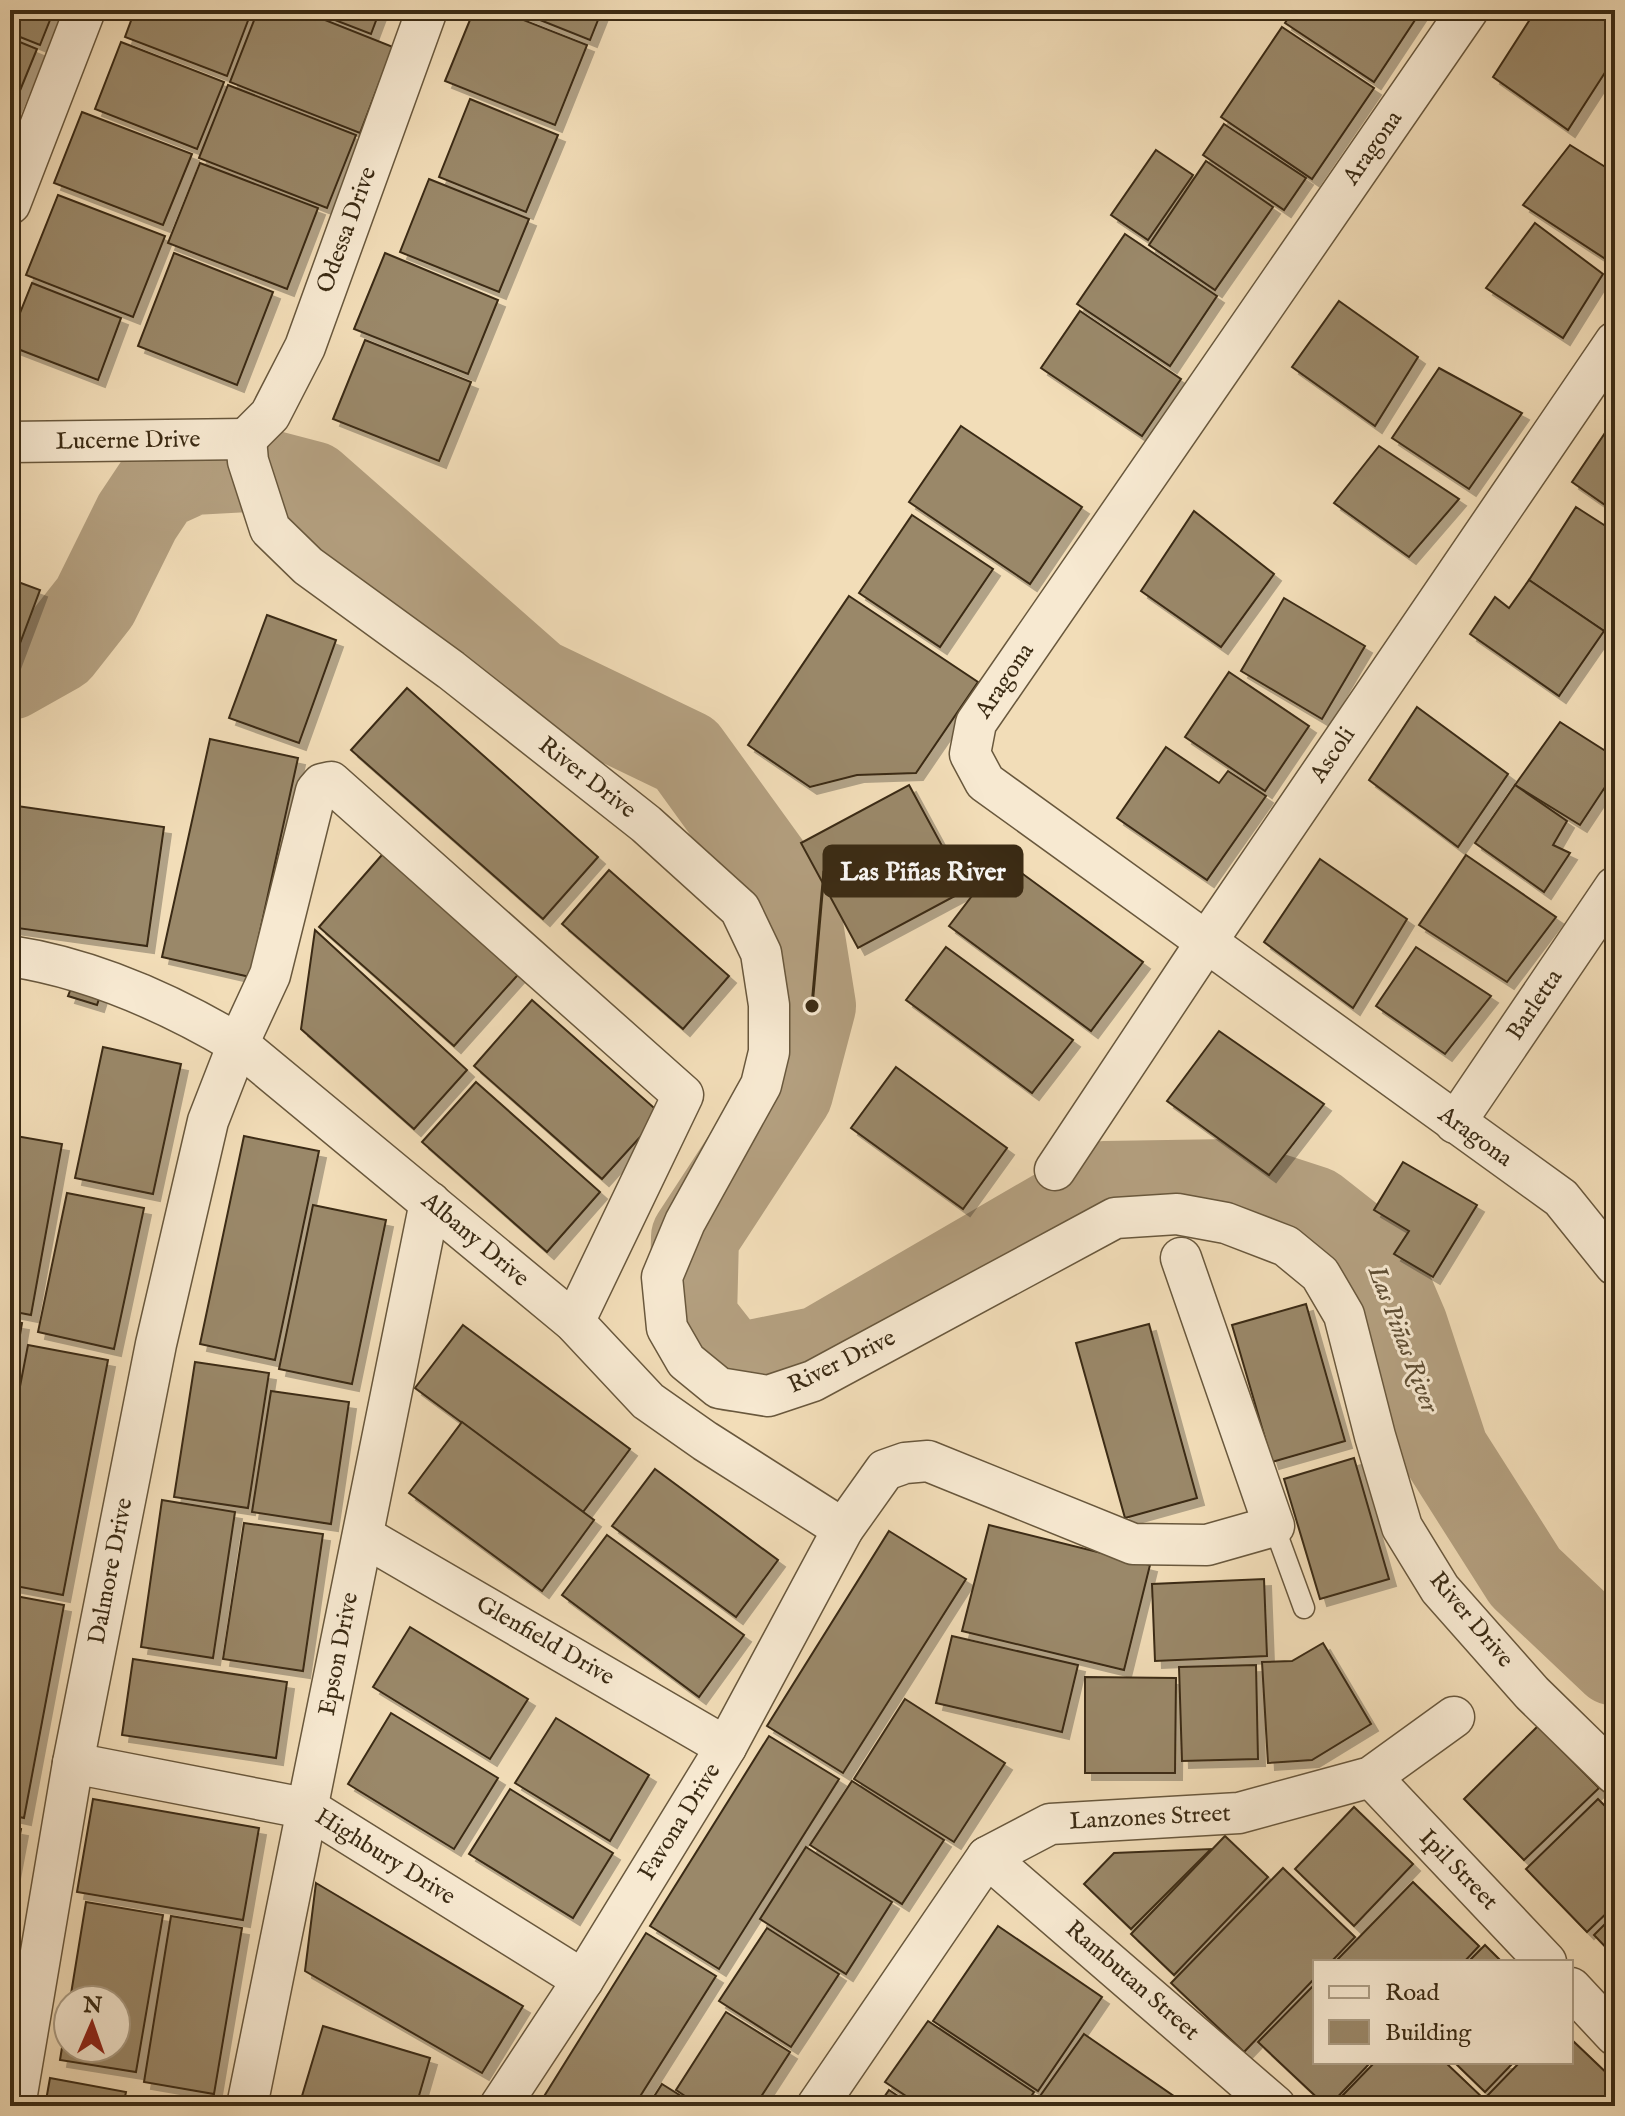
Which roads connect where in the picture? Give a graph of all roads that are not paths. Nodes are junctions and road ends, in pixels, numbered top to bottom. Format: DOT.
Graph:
graph roads {
  1 [pos="85,10"];
  2 [pos="427,10"];
  3 [pos="1468,10"];
  4 [pos="10,204"];
  5 [pos="1615,342"];
  6 [pos="10,442"];
  7 [pos="247,450"];
  8 [pos="1615,887"];
  9 [pos="1207,941"];
  10 [pos="10,956"];
  11 [pos="238,1044"];
  12 [pos="1455,1123"];
  13 [pos="1055,1170"];
  14 [pos="430,1202"];
  15 [pos="1181,1258"];
  16 [pos="1615,1265"];
  17 [pos="574,1322"];
  18 [pos="1274,1526"];
  19 [pos="843,1529"];
  20 [pos="363,1536"];
  21 [pos="1304,1608"];
  22 [pos="1454,1717"];
  23 [pos="726,1747"];
  24 [pos="73,1763"];
  25 [pos="1615,1774"];
  26 [pos="1371,1777"];
  27 [pos="309,1809"];
  28 [pos="987,1857"];
  29 [pos="1544,1960"];
  30 [pos="583,1980"];
  31 [pos="1573,1990"];
  32 [pos="1615,2035"];
  33 [pos="1236,2092"];
  34 [pos="15,2106"];
  35 [pos="247,2106"];
  36 [pos="500,2106"];
  37 [pos="817,2106"];
  38 [pos="1275,2106"];
  1 -- 4 [label="street"];
  2 -- 7 [label="street, Odessa Drive"];
  3 -- 9 [label="street, Aragona"];
  5 -- 9 [label="street, Ascoli"];
  6 -- 7 [label="street, Lucerne Drive"];
  7 -- 25 [label="street, River Drive"];
  8 -- 12 [label="street, Barletta"];
  9 -- 12 [label="street, Aragona"];
  9 -- 13 [label="street, Ascoli"];
  10 -- 11 [label="street, Albany Drive"];
  11 -- 14 [label="street, Albany Drive"];
  11 -- 17 [label="street, Dalmore Drive"];
  11 -- 24 [label="street, Dalmore Drive"];
  12 -- 16 [label="street, Aragona"];
  14 -- 17 [label="street, Albany Drive"];
  14 -- 20 [label="street, Epson Drive"];
  15 -- 18 [label="street"];
  17 -- 19 [label="street, Albany Drive"];
  18 -- 19 [label="street, Favona Drive"];
  18 -- 21 [label="lane"];
  19 -- 23 [label="street, Favona Drive"];
  20 -- 23 [label="street, Glenfield Drive"];
  20 -- 27 [label="street, Epson Drive"];
  22 -- 26 [label="street, Lanzones Street"];
  23 -- 30 [label="street, Favona Drive"];
  24 -- 27 [label="street, Highbury Drive"];
  24 -- 34 [label="street, Dalmore Drive"];
  26 -- 28 [label="street, Lanzones Street"];
  26 -- 29 [label="street, Ipil Street"];
  27 -- 30 [label="street, Highbury Drive"];
  27 -- 35 [label="street, Epson Drive"];
  28 -- 33 [label="street, Rambutan Street"];
  28 -- 37 [label="street, Lanzones Street"];
  30 -- 36 [label="street, Favona Drive"];
  31 -- 32 [label="street"];
  33 -- 38 [label="street, Rambutan Street"];
}
